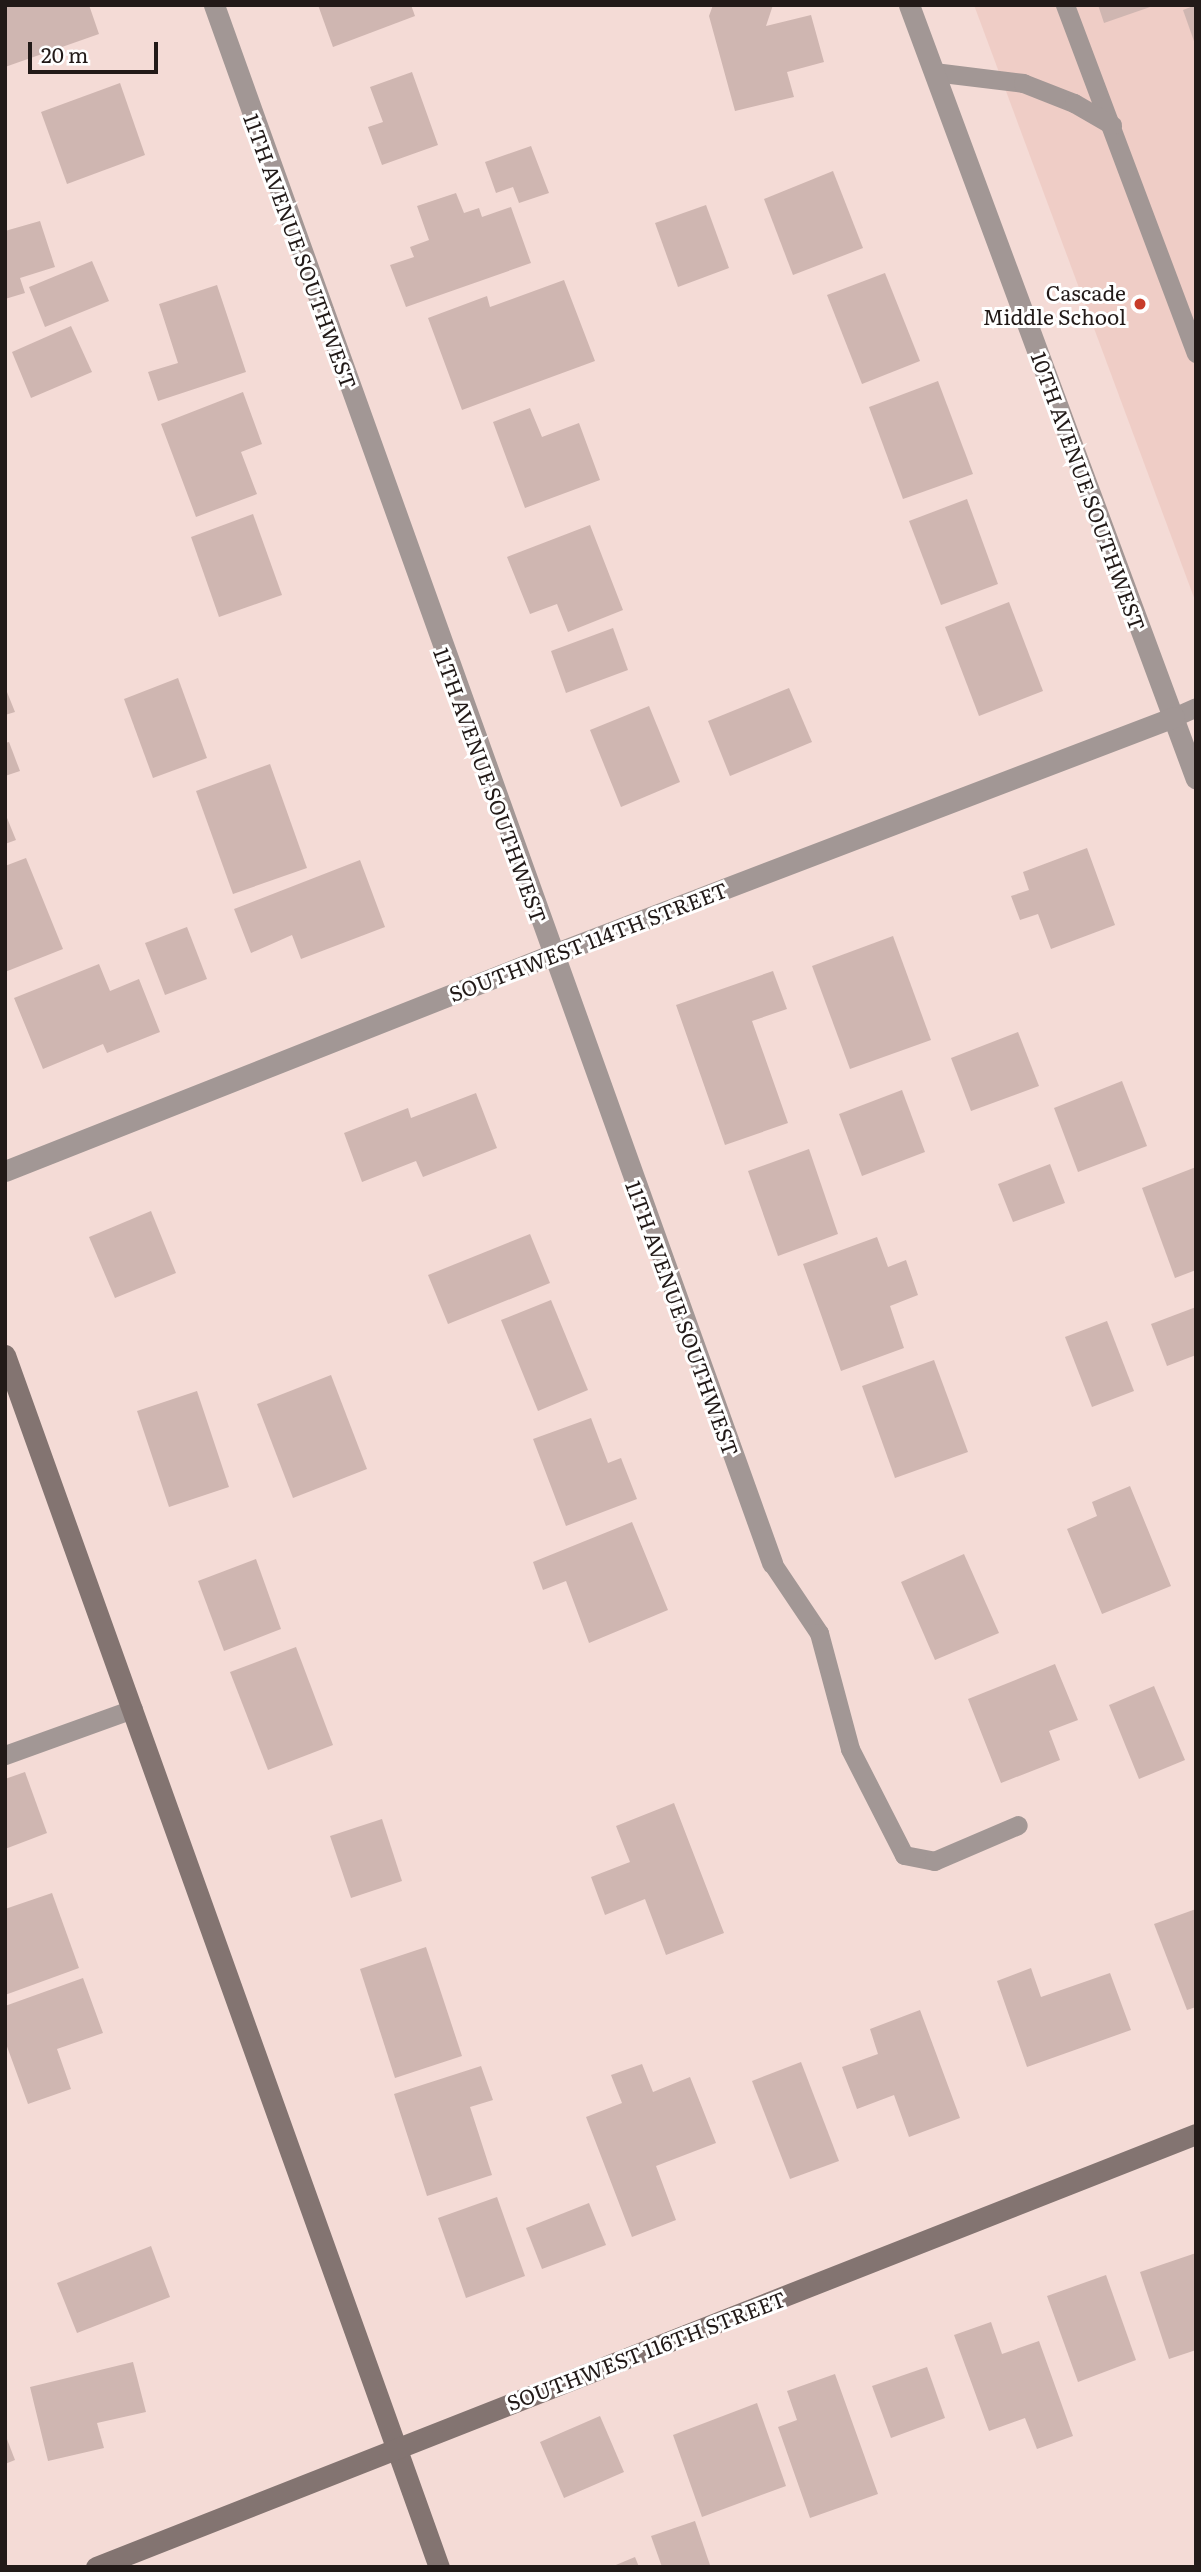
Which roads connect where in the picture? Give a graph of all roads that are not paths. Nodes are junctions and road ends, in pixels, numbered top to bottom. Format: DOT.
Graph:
graph roads {
  1 [pos="214,5"];
  2 [pos="909,5"];
  3 [pos="1065,5"];
  4 [pos="934,72"];
  5 [pos="1112,125"];
  6 [pos="1196,354"];
  7 [pos="1196,706"];
  8 [pos="1174,717"];
  9 [pos="1196,779"];
  10 [pos="551,955"];
  11 [pos="5,1171"];
  12 [pos="5,1355"];
  13 [pos="772,1563"];
  14 [pos="132,1709"];
  15 [pos="5,1755"];
  16 [pos="1018,1825"];
  17 [pos="1196,2134"];
  18 [pos="396,2452"];
  19 [pos="96,2567"];
  20 [pos="439,2567"];
  1 -- 10 [label="street, 11TH AVENUE SOUTHWEST"];
  2 -- 4 [label="street, 10TH AVENUE SOUTHWEST"];
  3 -- 5 [label="lane"];
  4 -- 5 [label="lane"];
  4 -- 8 [label="street, 10TH AVENUE SOUTHWEST"];
  5 -- 6 [label="lane"];
  7 -- 8 [label="lane"];
  8 -- 9 [label="street, 10TH AVENUE SOUTHWEST"];
  8 -- 10 [label="street, SOUTHWEST 114TH STREET"];
  10 -- 11 [label="street, SOUTHWEST 114TH STREET"];
  10 -- 13 [label="street, 11TH AVENUE SOUTHWEST"];
  12 -- 14 [label="street"];
  13 -- 16 [label="lane"];
  14 -- 15 [label="lane"];
  14 -- 18 [label="street"];
  17 -- 18 [label="street, SOUTHWEST 116TH STREET"];
  18 -- 19 [label="street, SOUTHWEST 116TH STREET"];
  18 -- 20 [label="street"];
}
